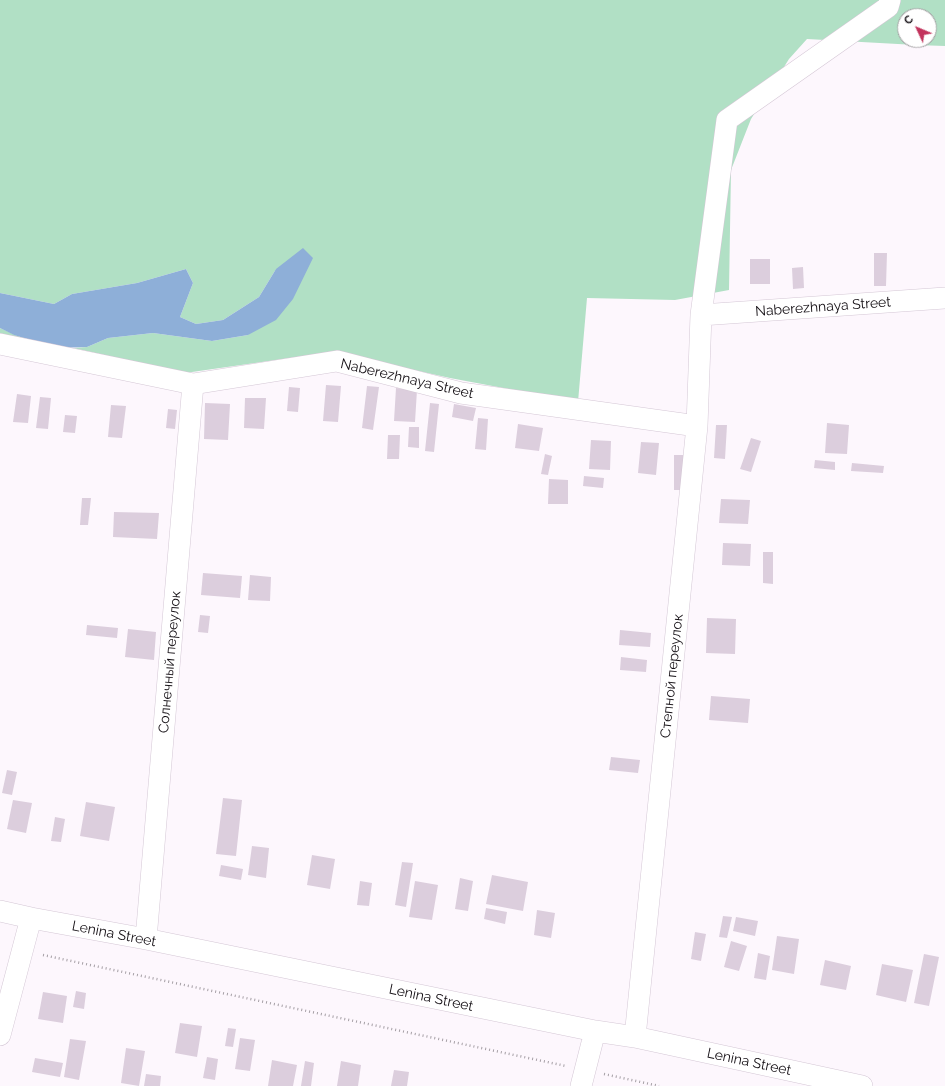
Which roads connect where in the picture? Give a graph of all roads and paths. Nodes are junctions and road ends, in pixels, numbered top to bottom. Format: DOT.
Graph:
graph roads {
  1 [pos="890,0"];
  2 [pos="945,298"];
  3 [pos="701,315"];
  4 [pos="0,344"];
  5 [pos="193,384"];
  6 [pos="697,426"];
  7 [pos="0,911"];
  8 [pos="31,918"];
  9 [pos="146,939"];
  10 [pos="22,951"];
  11 [pos="595,1031"];
  12 [pos="0,1036"];
  13 [pos="635,1037"];
  14 [pos="583,1078"];
  15 [pos="659,1086"];
  16 [pos="862,1086"];
  1 -- 3 [label="street, Степной переулок"];
  2 -- 3 [label="street, Naberezhnaya Street"];
  3 -- 6 [label="street, Степной переулок"];
  4 -- 5 [label="street, Naberezhnaya Street"];
  5 -- 6 [label="street, Naberezhnaya Street"];
  5 -- 9 [label="street, Солнечный переулок"];
  6 -- 13 [label="street, Степной переулок"];
  7 -- 8 [label="street, Lenina Street"];
  8 -- 9 [label="street, Lenina Street"];
  8 -- 10 [label="street"];
  9 -- 11 [label="street, Lenina Street"];
  10 -- 12 [label="street"];
  10 -- 14 [label="path"];
  11 -- 13 [label="street, Lenina Street"];
  11 -- 14 [label="street"];
  13 -- 16 [label="street, Lenina Street"];
  14 -- 15 [label="path"];
}
